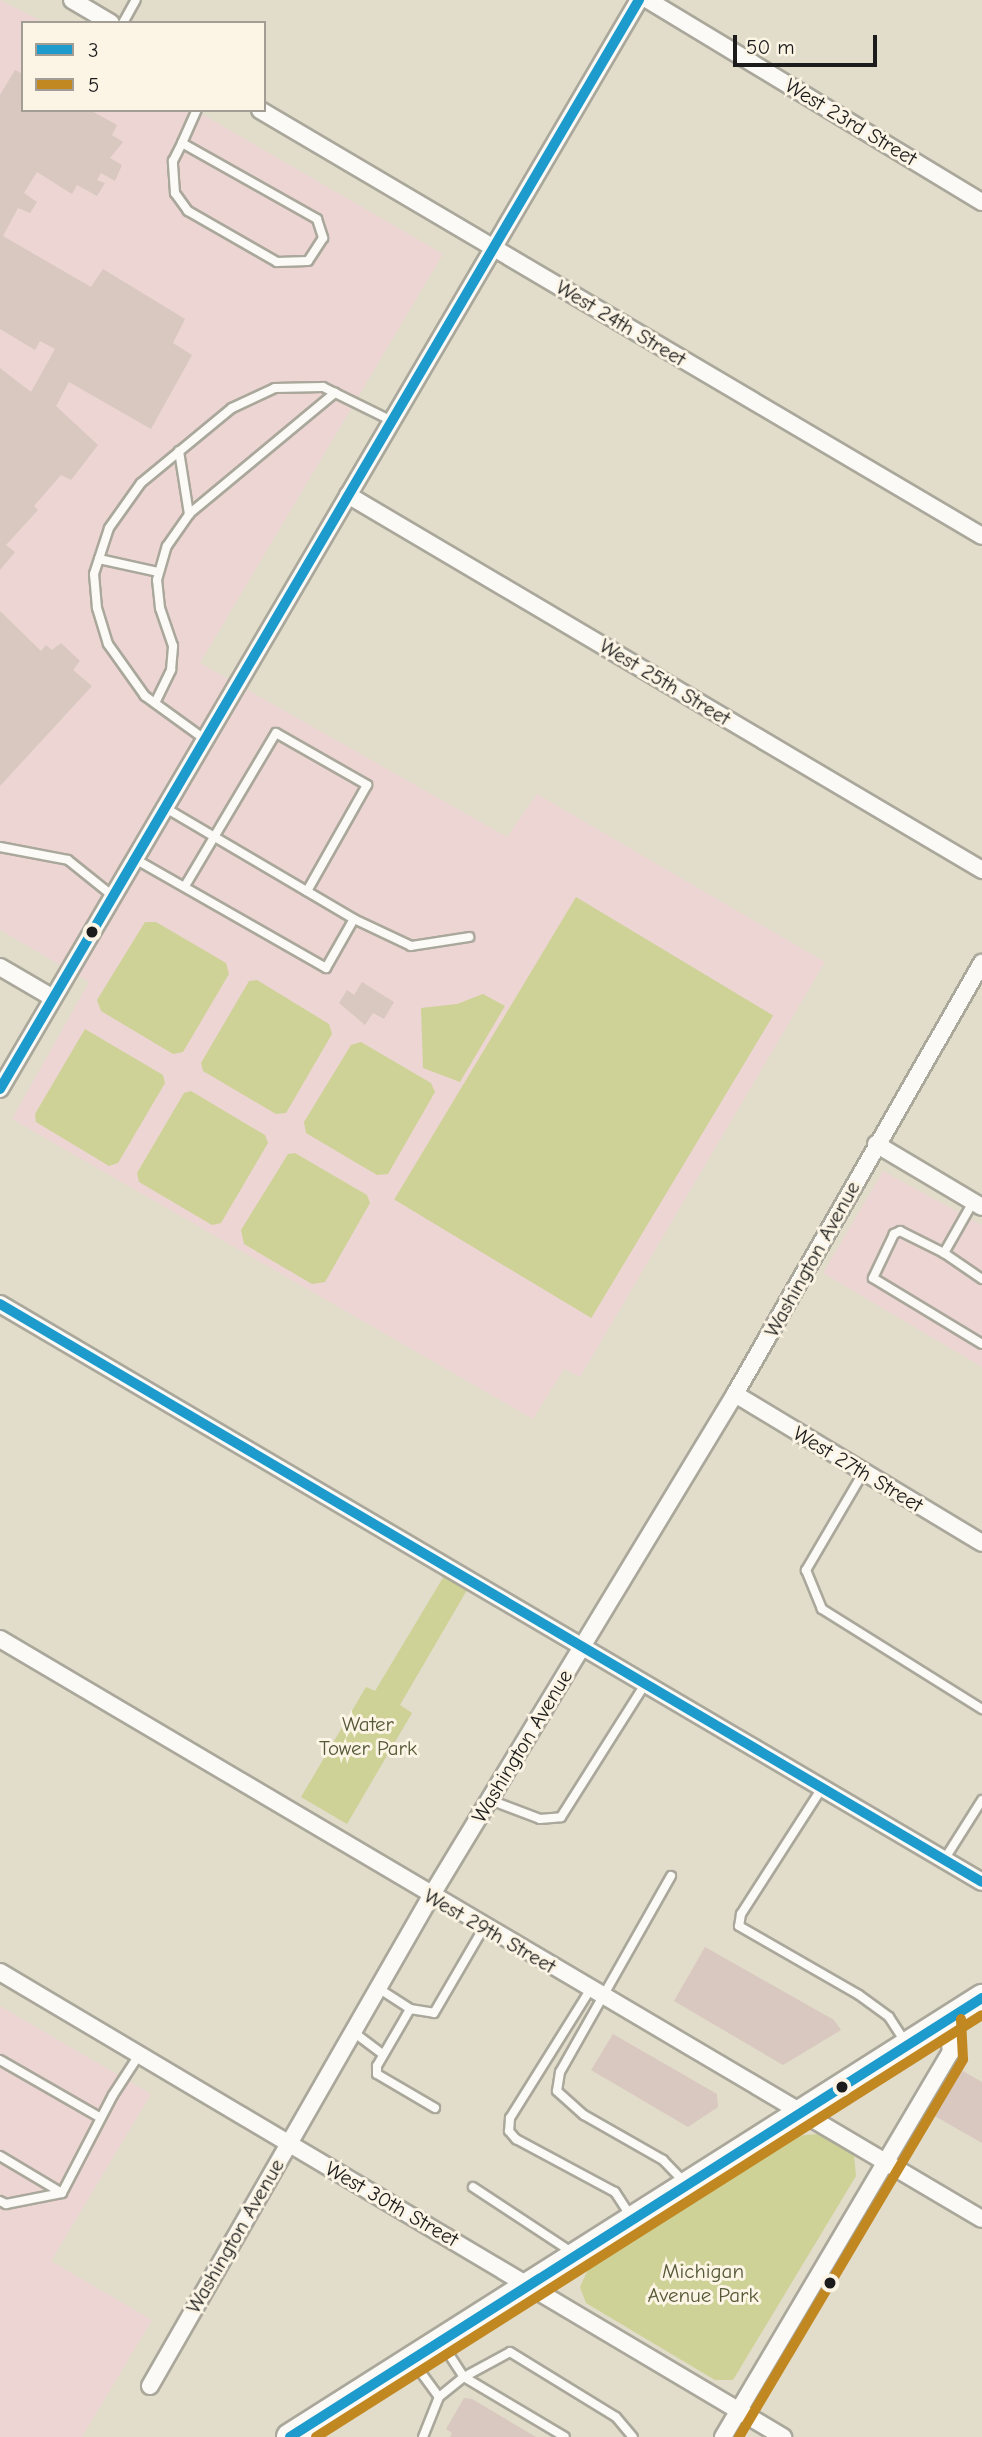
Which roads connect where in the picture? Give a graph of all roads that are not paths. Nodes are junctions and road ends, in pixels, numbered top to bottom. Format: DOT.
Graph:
graph roads {
  1 [pos="72,0"];
  2 [pos="136,0"];
  3 [pos="639,0"];
  4 [pos="648,0"];
  5 [pos="108,21"];
  6 [pos="124,21"];
  7 [pos="196,112"];
  8 [pos="263,112"];
  9 [pos="182,143"];
  10 [pos="982,201"];
  11 [pos="494,248"];
  12 [pos="335,393"];
  13 [pos="392,421"];
  14 [pos="179,451"];
  15 [pos="348,495"];
  16 [pos="189,514"];
  17 [pos="982,536"];
  18 [pos="99,559"];
  19 [pos="158,572"];
  20 [pos="155,703"];
  21 [pos="203,738"];
  22 [pos="164,807"];
  23 [pos="214,837"];
  24 [pos="0,847"];
  25 [pos="135,859"];
  26 [pos="982,870"];
  27 [pos="185,886"];
  28 [pos="307,891"];
  29 [pos="114,897"];
  30 [pos="354,919"];
  31 [pos="469,937"];
  32 [pos="982,963"];
  33 [pos="0,967"];
  34 [pos="53,998"];
  35 [pos="0,1089"];
  36 [pos="876,1144"];
  37 [pos="977,1204"];
  38 [pos="944,1253"];
  39 [pos="982,1279"];
  40 [pos="0,1304"];
  41 [pos="982,1344"];
  42 [pos="735,1394"];
  43 [pos="863,1473"];
  44 [pos="982,1543"];
  45 [pos="0,1640"];
  46 [pos="582,1647"];
  47 [pos="645,1684"];
  48 [pos="982,1709"];
  49 [pos="822,1788"];
  50 [pos="489,1800"];
  51 [pos="982,1800"];
  52 [pos="944,1860"];
  53 [pos="671,1876"];
  54 [pos="982,1882"];
  55 [pos="431,1896"];
  56 [pos="484,1927"];
  57 [pos="0,1972"];
  58 [pos="378,1988"];
  59 [pos="596,1993"];
  60 [pos="982,1998"];
  61 [pos="410,2009"];
  62 [pos="947,2021"];
  63 [pos="352,2031"];
  64 [pos="908,2045"];
  65 [pos="382,2054"];
  66 [pos="139,2055"];
  67 [pos="0,2060"];
  68 [pos="435,2108"];
  69 [pos="799,2112"];
  70 [pos="101,2118"];
  71 [pos="288,2143"];
  72 [pos="0,2157"];
  73 [pos="885,2162"];
  74 [pos="688,2185"];
  75 [pos="474,2187"];
  76 [pos="62,2193"];
  77 [pos="0,2201"];
  78 [pos="982,2219"];
  79 [pos="634,2220"];
  80 [pos="579,2256"];
  81 [pos="532,2287"];
  82 [pos="442,2343"];
  83 [pos="412,2361"];
  84 [pos="464,2377"];
  85 [pos="150,2386"];
  86 [pos="439,2397"];
  87 [pos="738,2411"];
  88 [pos="290,2437"];
  89 [pos="423,2437"];
  90 [pos="565,2437"];
  91 [pos="633,2437"];
  92 [pos="723,2437"];
  93 [pos="783,2437"];
  1 -- 5 [label="street"];
  2 -- 6 [label="lane"];
  3 -- 11 [label="street"];
  4 -- 10 [label="street, West 23rd Street"];
  7 -- 9 [label="lane"];
  8 -- 11 [label="street, West 24th Street"];
  9 -- 9 [label="lane"];
  11 -- 13 [label="street"];
  11 -- 17 [label="street, West 24th Street"];
  12 -- 13 [label="lane"];
  12 -- 14 [label="lane"];
  12 -- 16 [label="lane"];
  13 -- 15 [label="street"];
  14 -- 16 [label="lane"];
  14 -- 18 [label="lane"];
  15 -- 21 [label="street"];
  15 -- 26 [label="street, West 25th Street"];
  16 -- 19 [label="lane"];
  18 -- 19 [label="lane"];
  18 -- 20 [label="lane"];
  19 -- 20 [label="lane"];
  20 -- 21 [label="lane"];
  21 -- 22 [label="street"];
  22 -- 23 [label="lane"];
  22 -- 25 [label="street"];
  23 -- 27 [label="lane"];
  23 -- 28 [label="lane"];
  23 -- 28 [label="lane"];
  24 -- 29 [label="lane"];
  25 -- 27 [label="lane"];
  25 -- 29 [label="street"];
  27 -- 30 [label="lane"];
  28 -- 30 [label="lane"];
  29 -- 34 [label="street"];
  30 -- 31 [label="lane"];
  32 -- 36 [label="street, Washington Avenue"];
  33 -- 34 [label="street"];
  34 -- 35 [label="street"];
  36 -- 37 [label="street"];
  36 -- 42 [label="street, Washington Avenue"];
  37 -- 38 [label="lane"];
  38 -- 39 [label="lane"];
  38 -- 41 [label="lane"];
  40 -- 46 [label="street"];
  42 -- 43 [label="street, West 27th Street"];
  42 -- 46 [label="street, Washington Avenue"];
  43 -- 44 [label="street, West 27th Street"];
  43 -- 48 [label="lane"];
  45 -- 55 [label="street, West 29th Street"];
  46 -- 47 [label="street"];
  46 -- 50 [label="street, Washington Avenue"];
  47 -- 49 [label="street"];
  47 -- 50 [label="lane"];
  49 -- 52 [label="street"];
  49 -- 64 [label="lane"];
  50 -- 55 [label="street, Washington Avenue"];
  51 -- 52 [label="lane"];
  52 -- 54 [label="street"];
  53 -- 59 [label="lane"];
  55 -- 56 [label="street, West 29th Street"];
  55 -- 58 [label="street, Washington Avenue"];
  56 -- 59 [label="street, West 29th Street"];
  56 -- 61 [label="lane"];
  57 -- 66 [label="street, West 30th Street"];
  58 -- 61 [label="lane"];
  58 -- 63 [label="street, Washington Avenue"];
  59 -- 69 [label="street, West 29th Street"];
  59 -- 74 [label="lane"];
  59 -- 79 [label="lane"];
  60 -- 62 [label="main road"];
  61 -- 65 [label="lane"];
  62 -- 64 [label="main road"];
  62 -- 73 [label="street"];
  63 -- 65 [label="lane"];
  63 -- 71 [label="street, Washington Avenue"];
  64 -- 69 [label="main road"];
  65 -- 68 [label="lane"];
  66 -- 70 [label="lane"];
  66 -- 71 [label="street, West 30th Street"];
  67 -- 70 [label="lane"];
  69 -- 73 [label="street, West 29th Street"];
  69 -- 74 [label="main road"];
  70 -- 76 [label="lane"];
  71 -- 81 [label="street, West 30th Street"];
  71 -- 85 [label="street, Washington Avenue"];
  72 -- 76 [label="lane"];
  73 -- 78 [label="street, West 29th Street"];
  73 -- 87 [label="street"];
  74 -- 79 [label="main road"];
  75 -- 80 [label="lane"];
  76 -- 77 [label="lane"];
  79 -- 80 [label="main road"];
  80 -- 81 [label="main road"];
  81 -- 82 [label="main road"];
  81 -- 87 [label="street, West 30th Street"];
  82 -- 83 [label="main road"];
  82 -- 84 [label="lane"];
  83 -- 86 [label="lane"];
  83 -- 88 [label="main road"];
  84 -- 86 [label="lane"];
  84 -- 90 [label="lane"];
  84 -- 91 [label="lane"];
  86 -- 89 [label="lane"];
  87 -- 92 [label="street"];
  87 -- 93 [label="street, West 30th Street"];
}
